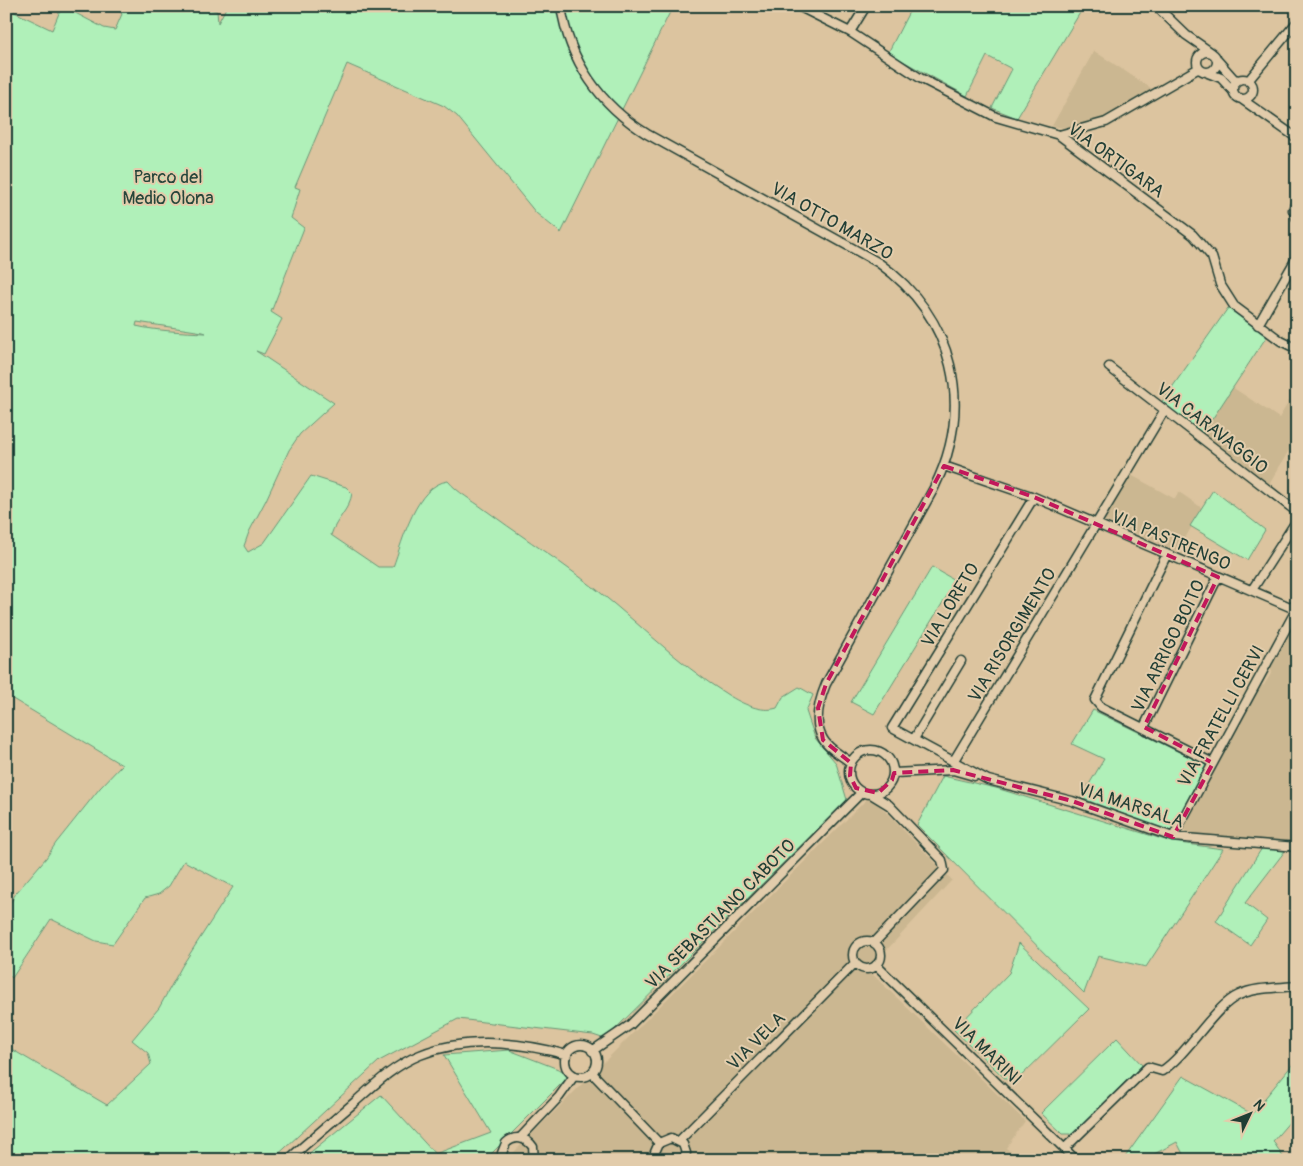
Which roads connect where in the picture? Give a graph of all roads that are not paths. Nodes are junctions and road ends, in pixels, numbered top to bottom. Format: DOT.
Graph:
graph roads {
  1 [pos="561,6"];
  2 [pos="798,6"];
  3 [pos="866,6"];
  4 [pos="1156,6"];
  5 [pos="1297,22"];
  6 [pos="850,32"];
  7 [pos="1186,35"];
  8 [pos="1212,53"];
  9 [pos="1198,59"];
  10 [pos="1218,62"];
  11 [pos="1198,68"];
  12 [pos="1208,73"];
  13 [pos="1239,80"];
  14 [pos="1248,81"];
  15 [pos="1252,90"];
  16 [pos="1233,91"];
  17 [pos="1240,98"];
  18 [pos="1258,110"];
  19 [pos="1059,135"];
  20 [pos="1297,138"];
  21 [pos="1297,199"];
  22 [pos="1297,219"];
  23 [pos="1297,257"];
  24 [pos="1258,325"];
  25 [pos="1297,349"];
  26 [pos="1110,368"];
  27 [pos="1164,411"];
  28 [pos="944,466"];
  29 [pos="1034,497"];
  30 [pos="1297,501"];
  31 [pos="1294,510"];
  32 [pos="1297,520"];
  33 [pos="1097,524"];
  34 [pos="1167,554"];
  35 [pos="1218,577"];
  36 [pos="1252,590"];
  37 [pos="1297,610"];
  38 [pos="961,661"];
  39 [pos="1144,727"];
  40 [pos="892,728"];
  41 [pos="914,739"];
  42 [pos="953,762"];
  43 [pos="851,763"];
  44 [pos="1213,763"];
  45 [pos="894,773"];
  46 [pos="988,780"];
  47 [pos="862,792"];
  48 [pos="871,794"];
  49 [pos="1173,837"];
  50 [pos="1297,847"];
  51 [pos="874,943"];
  52 [pos="855,962"];
  53 [pos="876,965"];
  54 [pos="1297,986"];
  55 [pos="592,1050"];
  56 [pos="567,1055"];
  57 [pos="592,1073"];
  58 [pos="574,1076"];
  59 [pos="520,1138"];
  60 [pos="679,1141"];
  61 [pos="660,1143"];
  62 [pos="1065,1148"];
  63 [pos="288,1160"];
  64 [pos="503,1160"];
  65 [pos="534,1160"];
  66 [pos="657,1160"];
  67 [pos="684,1160"];
  68 [pos="1076,1160"];
  1 -- 28 [label="street, VIA OTTO MARZO"];
  2 -- 6 [label="street, VIA ORTIGARA"];
  3 -- 6 [label="street"];
  4 -- 7 [label="street"];
  5 -- 14 [label="street"];
  6 -- 19 [label="street, VIA ORTIGARA"];
  7 -- 8 [label="street"];
  7 -- 9 [label="street"];
  8 -- 9 [label="street"];
  8 -- 10 [label="street"];
  9 -- 11 [label="street"];
  10 -- 12 [label="street"];
  10 -- 13 [label="street"];
  11 -- 12 [label="street"];
  11 -- 19 [label="street"];
  12 -- 16 [label="street"];
  13 -- 14 [label="street"];
  13 -- 16 [label="street"];
  14 -- 15 [label="street"];
  15 -- 17 [label="street"];
  15 -- 18 [label="street"];
  16 -- 17 [label="street"];
  17 -- 18 [label="street"];
  18 -- 20 [label="street"];
  19 -- 24 [label="street, VIA ORTIGARA"];
  21 -- 22 [label="street"];
  23 -- 24 [label="street"];
  24 -- 25 [label="street, VIA ORTIGARA"];
  26 -- 27 [label="street, VIA CARAVAGGIO"];
  27 -- 31 [label="street, VIA CARAVAGGIO"];
  27 -- 33 [label="street, VIA RISORGIMENTO"];
  28 -- 29 [label="street, VIA PASTRENGO"];
  28 -- 43 [label="street, VIA OTTO MARZO"];
  29 -- 33 [label="street, VIA PASTRENGO"];
  29 -- 40 [label="street, VIA LORETO"];
  30 -- 31 [label="street"];
  32 -- 36 [label="street"];
  33 -- 34 [label="street, VIA PASTRENGO"];
  33 -- 42 [label="street, VIA RISORGIMENTO"];
  34 -- 35 [label="street, VIA PASTRENGO"];
  34 -- 39 [label="street"];
  35 -- 36 [label="street, VIA PASTRENGO"];
  35 -- 39 [label="street, VIA ARRIGO BOITO"];
  36 -- 37 [label="street, VIA PASTRENGO"];
  37 -- 44 [label="street, VIA FRATELLI CERVI"];
  38 -- 41 [label="street"];
  39 -- 44 [label="street"];
  40 -- 41 [label="street, VIA MARSALA"];
  41 -- 42 [label="street, VIA MARSALA"];
  42 -- 46 [label="street, VIA MARSALA"];
  43 -- 45 [label="street"];
  43 -- 47 [label="street"];
  44 -- 49 [label="street, VIA FRATELLI CERVI"];
  45 -- 46 [label="street, VIA MARSALA"];
  45 -- 48 [label="street"];
  46 -- 49 [label="street, VIA MARSALA"];
  47 -- 48 [label="street"];
  47 -- 55 [label="street, VIA SEBASTIANO CABOTO"];
  48 -- 51 [label="street, VIA VELA"];
  49 -- 50 [label="street, VIA MARSALA"];
  51 -- 52 [label="street, VIA VELA"];
  51 -- 53 [label="street"];
  52 -- 53 [label="street"];
  52 -- 60 [label="street, VIA VELA"];
  53 -- 62 [label="street, VIA MARINI"];
  54 -- 62 [label="street"];
  55 -- 56 [label="street, VIA SEBASTIANO CABOTO"];
  55 -- 57 [label="street"];
  56 -- 58 [label="street"];
  56 -- 63 [label="street"];
  57 -- 58 [label="street"];
  57 -- 61 [label="street"];
  58 -- 59 [label="street"];
  59 -- 64 [label="street"];
  59 -- 65 [label="street"];
  60 -- 61 [label="street"];
  60 -- 67 [label="street"];
  61 -- 66 [label="street"];
  62 -- 68 [label="street, VIA MARINI"];
}
